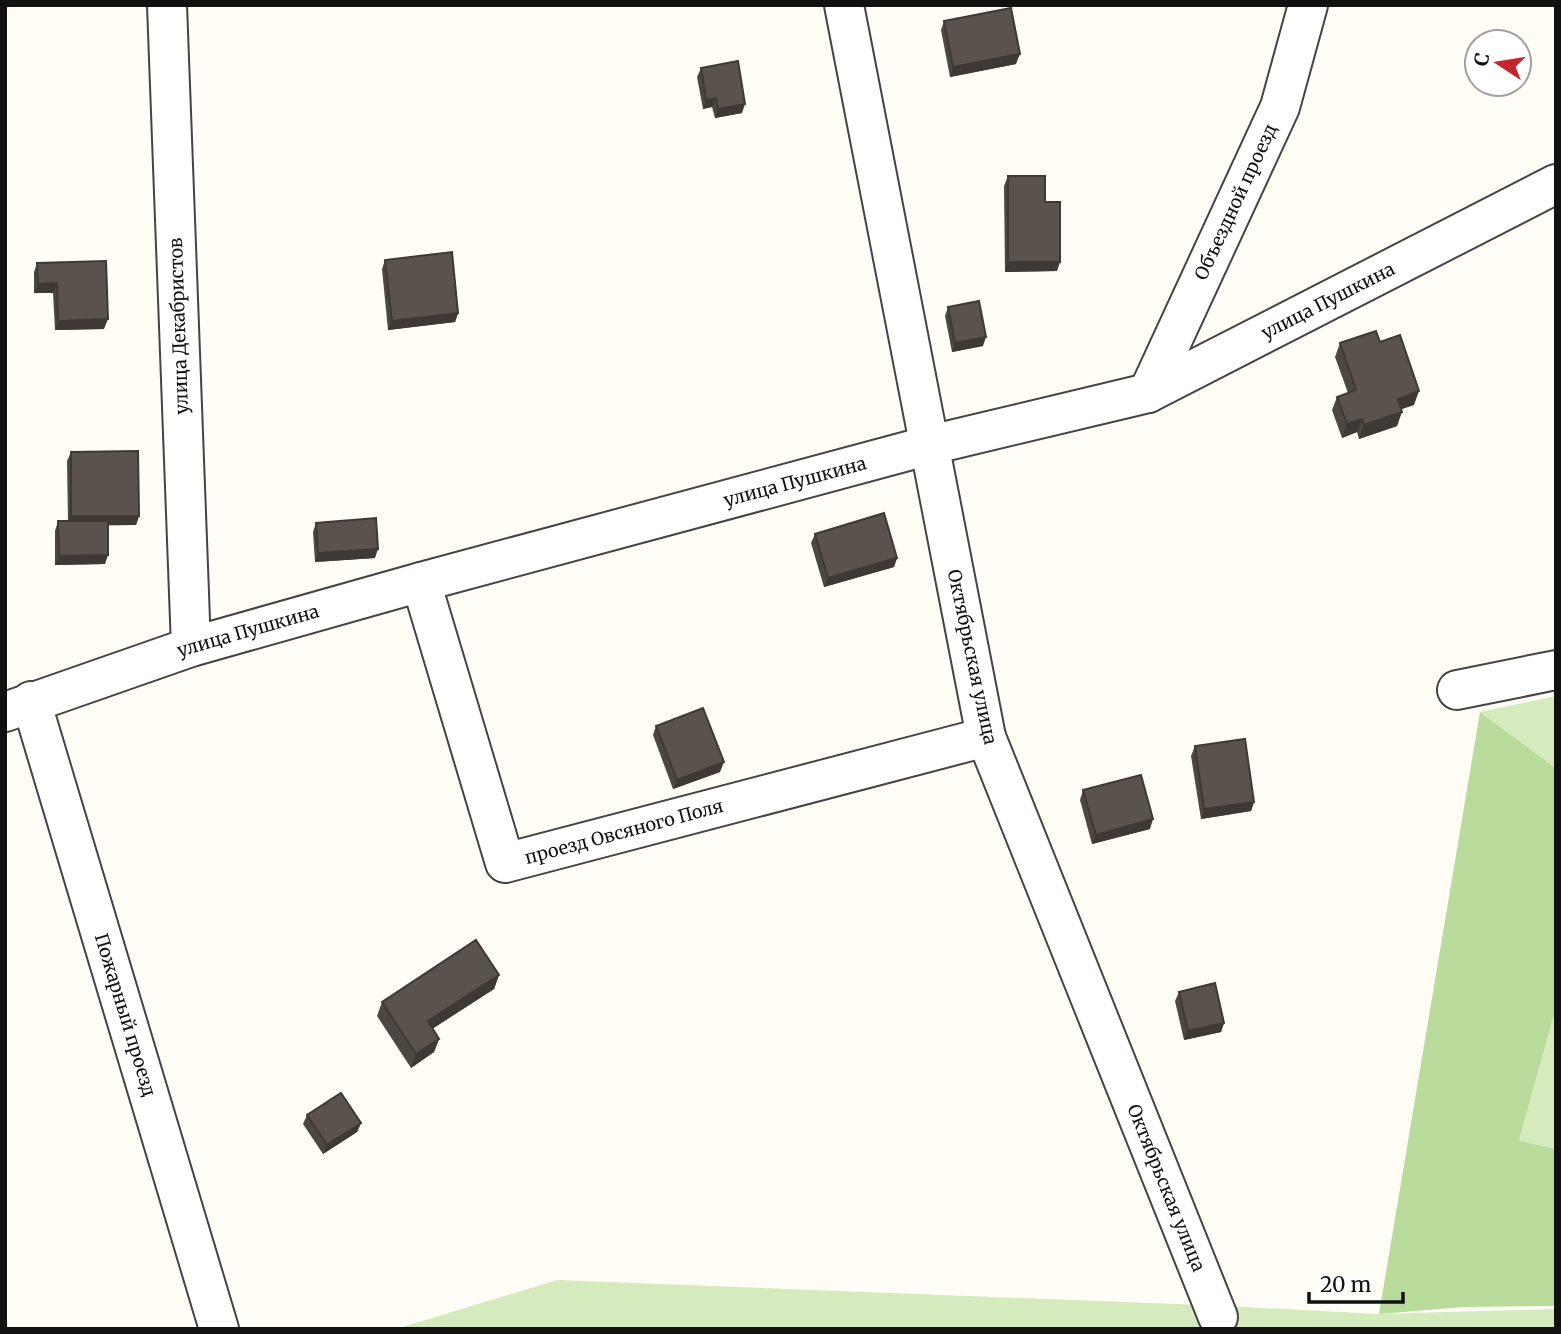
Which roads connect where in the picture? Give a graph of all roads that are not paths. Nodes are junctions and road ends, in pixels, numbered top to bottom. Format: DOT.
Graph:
graph roads {
  1 [pos="167,5"];
  2 [pos="844,5"];
  3 [pos="1308,5"];
  4 [pos="1556,184"];
  5 [pos="1148,393"];
  6 [pos="930,445"];
  7 [pos="421,582"];
  8 [pos="191,647"];
  9 [pos="1556,670"];
  10 [pos="1457,690"];
  11 [pos="18,707"];
  12 [pos="986,737"];
  13 [pos="1217,1317"];
  14 [pos="219,1329"];
  1 -- 8 [label="street, улица Декабристов"];
  2 -- 6 [label="street, Октябрьская улица"];
  3 -- 5 [label="street, Объездной проезд"];
  4 -- 5 [label="street, улица Пушкина"];
  5 -- 6 [label="street, улица Пушкина"];
  6 -- 7 [label="street, улица Пушкина"];
  6 -- 12 [label="street, Октябрьская улица"];
  7 -- 8 [label="street, улица Пушкина"];
  7 -- 12 [label="street, проезд Овсяного Поля"];
  8 -- 11 [label="street, улица Пушкина"];
  9 -- 10 [label="street"];
  11 -- 14 [label="street, Пожарный проезд"];
  12 -- 13 [label="street, Октябрьская улица"];
}
